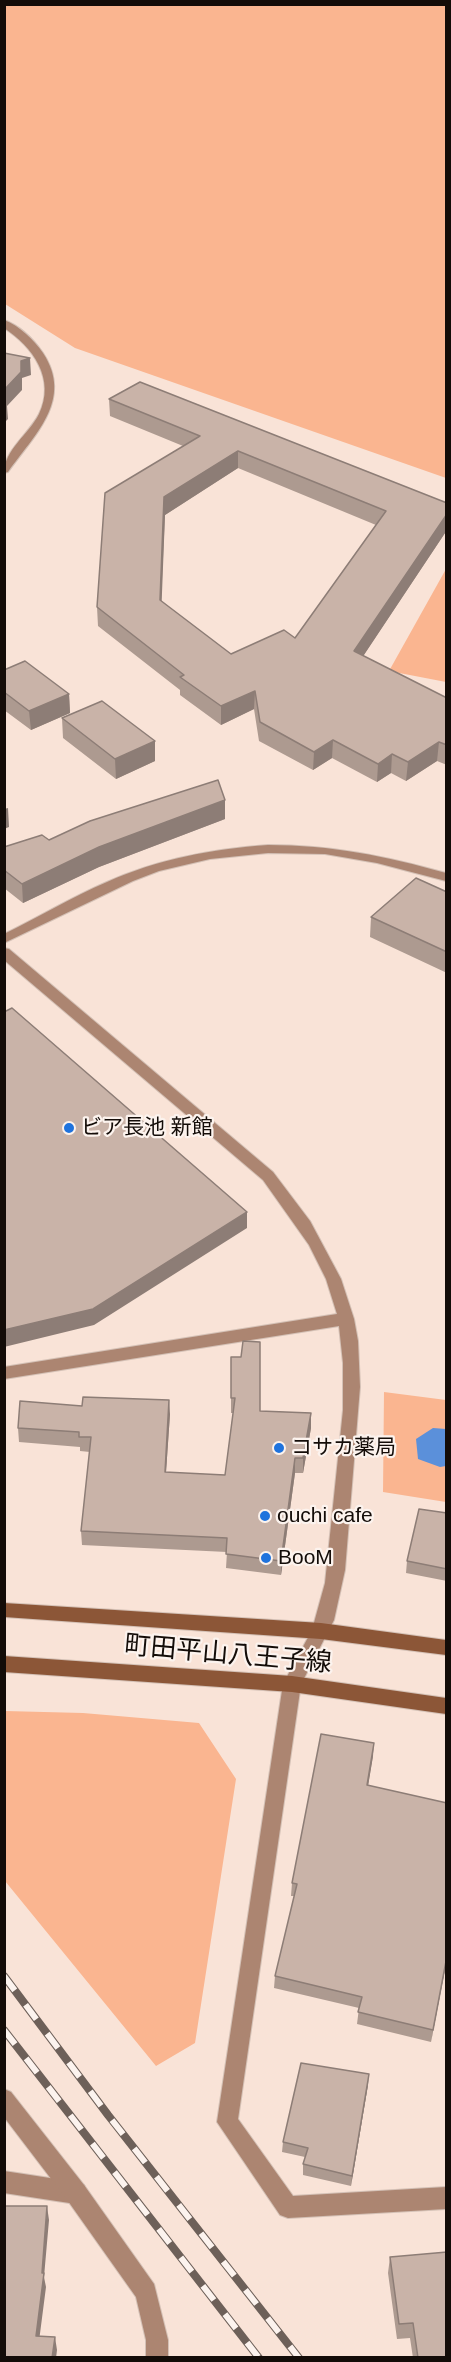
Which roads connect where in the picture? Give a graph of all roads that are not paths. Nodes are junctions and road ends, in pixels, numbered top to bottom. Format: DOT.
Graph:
graph roads {
  1 [pos="4,323"];
  2 [pos="15,329"];
  3 [pos="4,333"];
  4 [pos="4,470"];
  5 [pos="447,877"];
  6 [pos="4,939"];
  7 [pos="4,952"];
  8 [pos="346,1319"];
  9 [pos="4,1374"];
  10 [pos="4,1610"];
  11 [pos="321,1631"];
  12 [pos="447,1648"];
  13 [pos="4,1664"];
  14 [pos="292,1684"];
  15 [pos="447,1706"];
  16 [pos="4,2099"];
  17 [pos="4,2182"];
  18 [pos="76,2193"];
  19 [pos="447,2199"];
  20 [pos="154,2352"];
  1 -- 2 [label="street"];
  2 -- 3 [label="street"];
  2 -- 4 [label="street"];
  5 -- 6 [label="street"];
  7 -- 8 [label="street"];
  8 -- 9 [label="street"];
  8 -- 11 [label="street"];
  10 -- 11 [label="main road, 町田平山八王子線"];
  11 -- 12 [label="main road, 町田平山八王子線"];
  11 -- 14 [label="street"];
  13 -- 14 [label="main road, 町田平山八王子線"];
  14 -- 15 [label="main road, 町田平山八王子線"];
  14 -- 19 [label="street"];
  16 -- 18 [label="street"];
  17 -- 18 [label="street"];
  18 -- 20 [label="street"];
}
